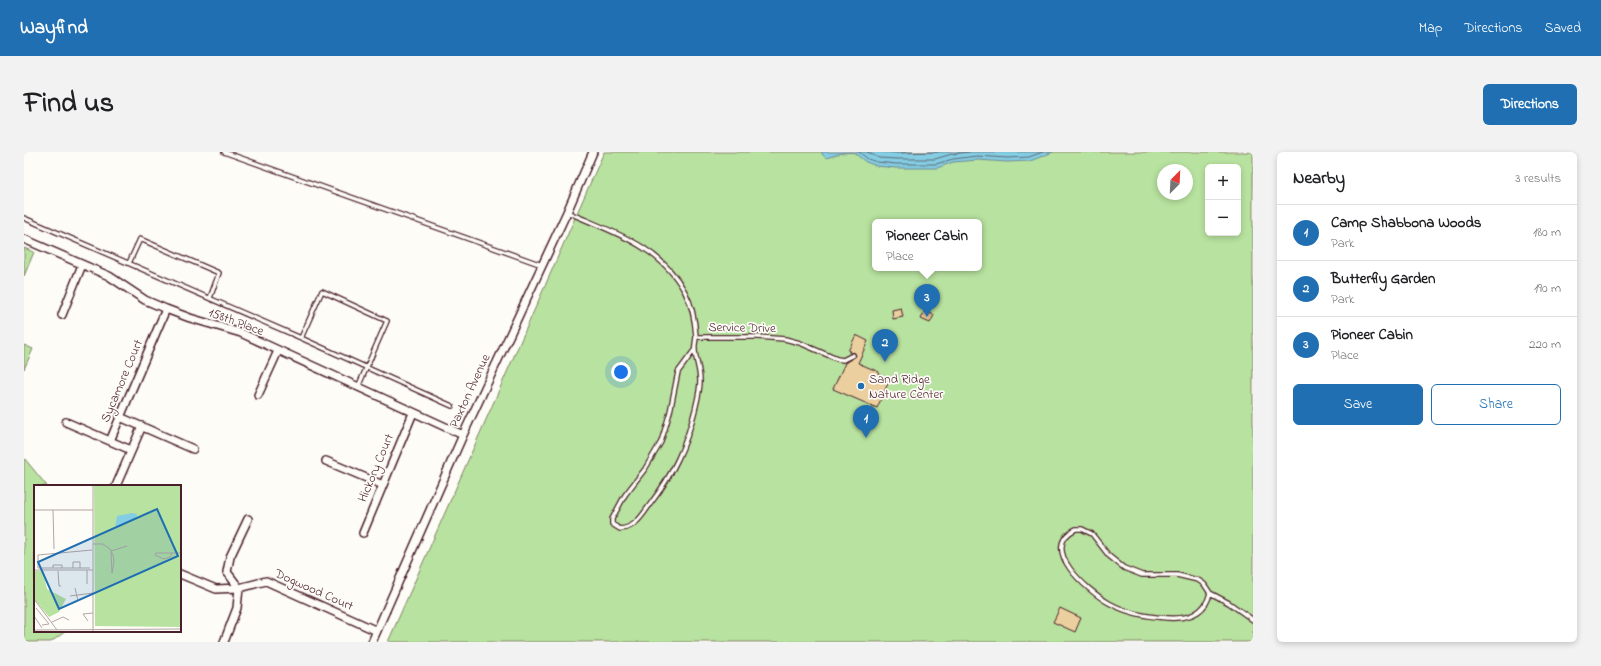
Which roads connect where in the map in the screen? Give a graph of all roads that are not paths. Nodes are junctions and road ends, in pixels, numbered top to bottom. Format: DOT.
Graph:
graph roads {
  1 [pos="224,152"];
  2 [pos="593,152"];
  3 [pos="567,212"];
  4 [pos="24,218"];
  5 [pos="24,239"];
  6 [pos="129,263"];
  7 [pos="82,265"];
  8 [pos="542,265"];
  9 [pos="210,298"];
  10 [pos="166,310"];
  11 [pos="62,315"];
  12 [pos="696,337"];
  13 [pos="301,338"];
  14 [pos="695,349"];
  15 [pos="278,351"];
  16 [pos="854,355"];
  17 [pos="366,367"];
  18 [pos="357,388"];
  19 [pos="258,395"];
  20 [pos="452,406"];
  21 [pos="413,413"];
  22 [pos="120,417"];
  23 [pos="66,422"];
  24 [pos="142,426"];
  25 [pos="463,436"];
  26 [pos="110,441"];
  27 [pos="193,449"];
  28 [pos="131,450"];
  29 [pos="326,461"];
  30 [pos="383,484"];
  31 [pos="116,485"];
  32 [pos="248,519"];
  33 [pos="362,533"];
  34 [pos="181,574"];
  35 [pos="239,588"];
  36 [pos="1210,594"];
  37 [pos="1253,620"];
  38 [pos="377,631"];
  39 [pos="224,642"];
  40 [pos="372,642"];
  1 -- 8 [label="lane"];
  2 -- 3 [label="street, Paxton Avenue"];
  3 -- 8 [label="street, Paxton Avenue"];
  3 -- 12 [label="lane"];
  4 -- 6 [label="lane"];
  5 -- 7 [label="street, 158th Place"];
  6 -- 9 [label="lane"];
  6 -- 9 [label="lane"];
  7 -- 10 [label="street, 158th Place"];
  7 -- 11 [label="street"];
  8 -- 25 [label="street, Paxton Avenue"];
  9 -- 13 [label="lane"];
  10 -- 15 [label="street, 158th Place"];
  10 -- 22 [label="street, Sycamore Court"];
  12 -- 14 [label="lane"];
  12 -- 16 [label="lane, Service Drive"];
  13 -- 17 [label="lane"];
  13 -- 17 [label="lane"];
  14 -- 14 [label="lane"];
  15 -- 18 [label="street, 158th Place"];
  15 -- 19 [label="street"];
  17 -- 18 [label="lane"];
  17 -- 20 [label="lane"];
  18 -- 21 [label="street, 158th Place"];
  21 -- 25 [label="street, 158th Place"];
  21 -- 30 [label="street, Hickory Court"];
  22 -- 24 [label="street"];
  22 -- 26 [label="street, Sycamore Court"];
  23 -- 26 [label="street"];
  24 -- 27 [label="street"];
  24 -- 28 [label="street"];
  25 -- 38 [label="street, Paxton Avenue"];
  26 -- 28 [label="street, Sycamore Court"];
  28 -- 31 [label="street"];
  29 -- 30 [label="street"];
  30 -- 33 [label="street, Hickory Court"];
  32 -- 35 [label="street"];
  34 -- 35 [label="street, Dogwood Court"];
  35 -- 38 [label="street, Dogwood Court"];
  35 -- 39 [label="street"];
  36 -- 36 [label="lane"];
  36 -- 37 [label="lane"];
  38 -- 40 [label="street, Paxton Avenue"];
}
